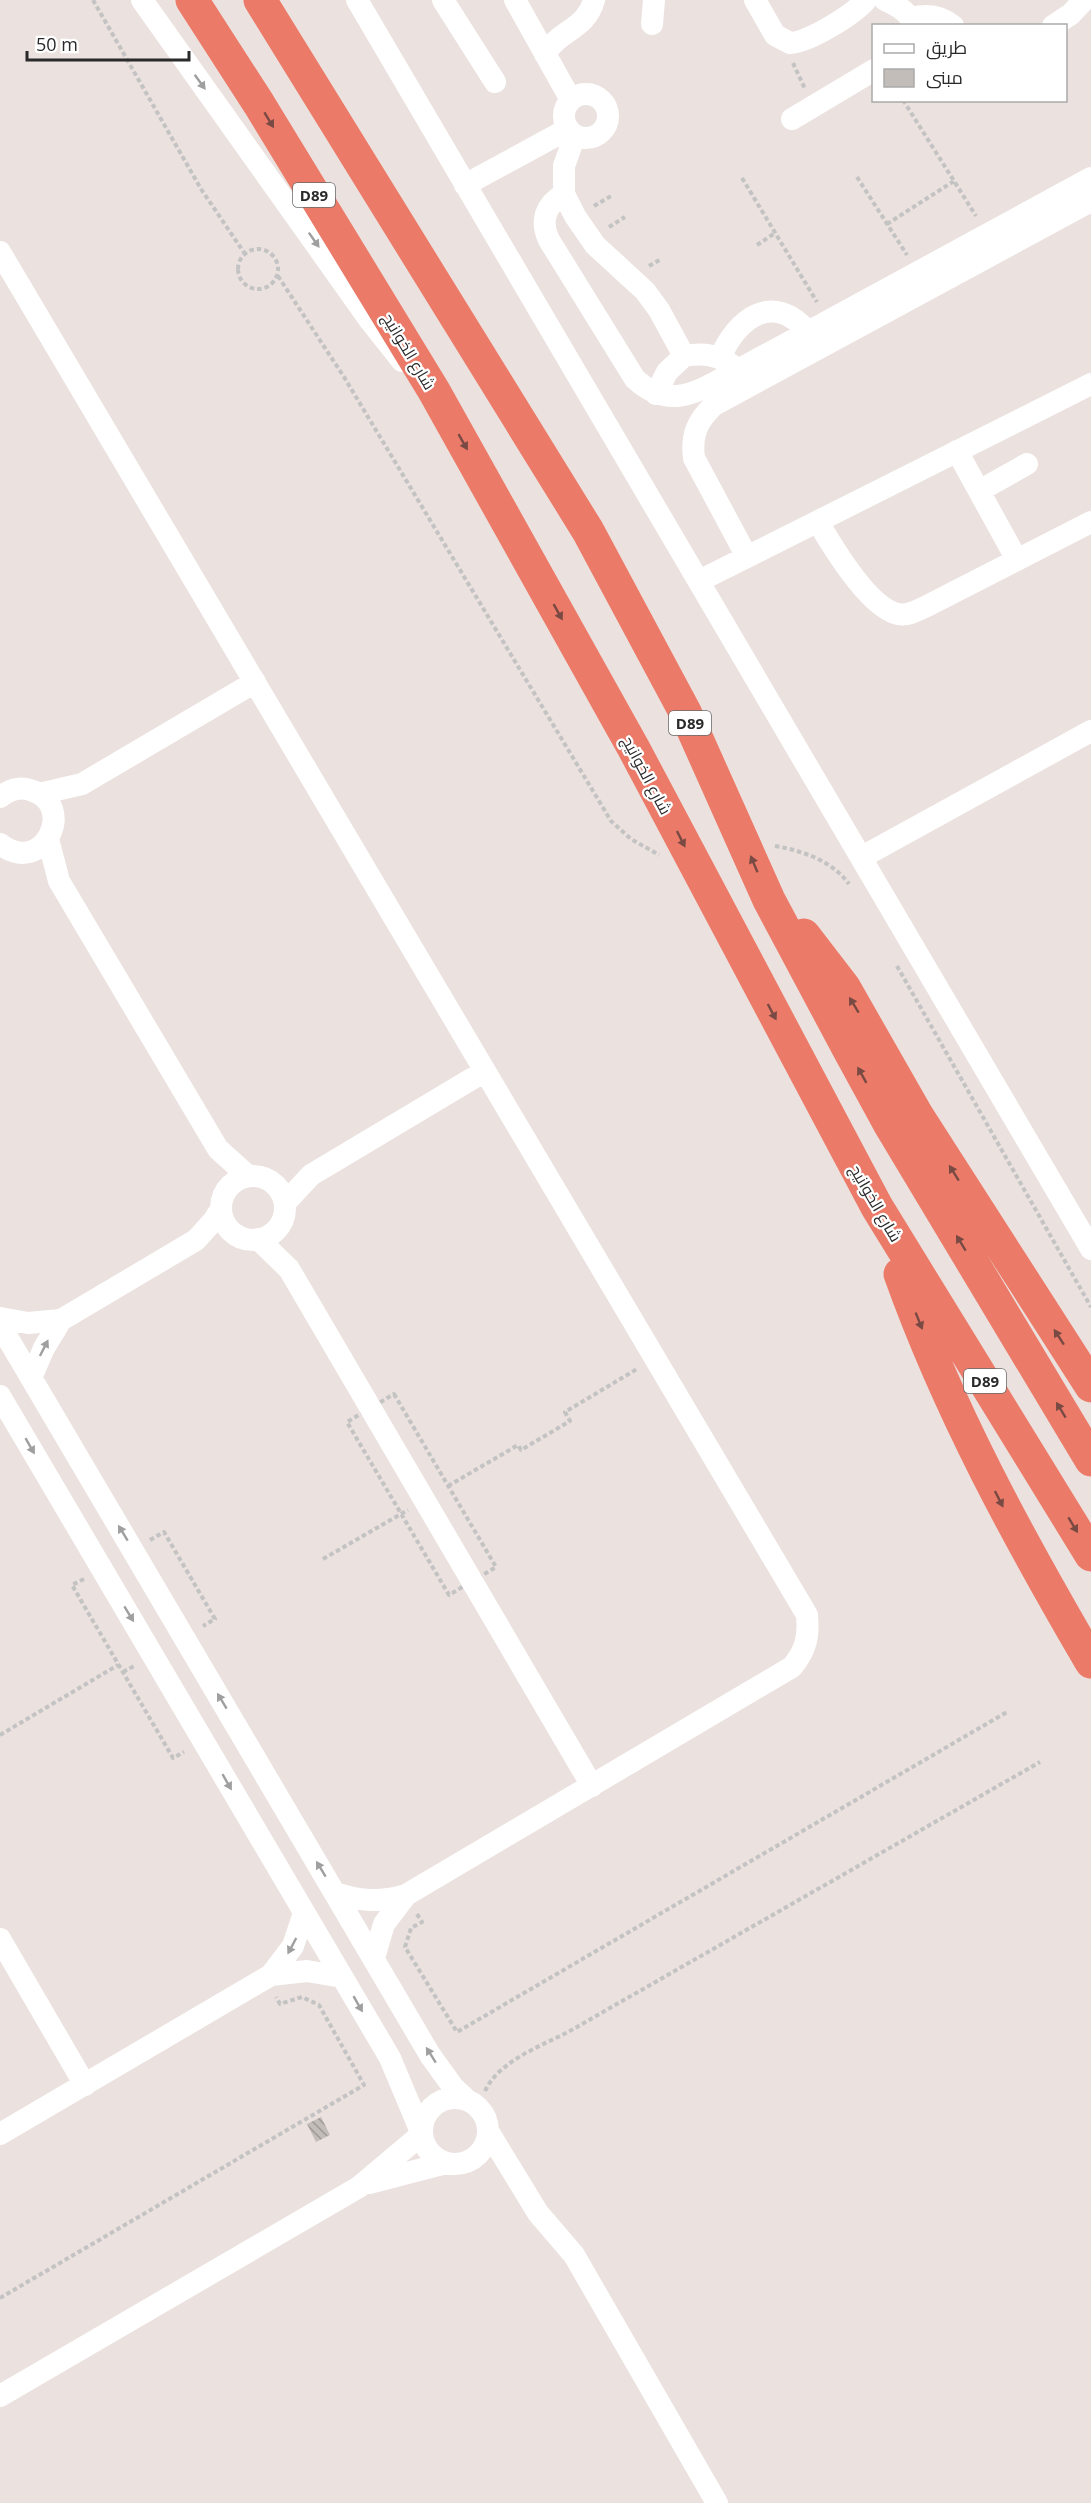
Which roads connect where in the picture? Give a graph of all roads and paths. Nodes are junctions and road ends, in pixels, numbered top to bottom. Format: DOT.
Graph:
graph roads {
  1 [pos="93,0"];
  2 [pos="142,0"];
  3 [pos="192,0"];
  4 [pos="260,0"];
  5 [pos="357,0"];
  6 [pos="443,0"];
  7 [pos="515,0"];
  8 [pos="594,0"];
  9 [pos="654,0"];
  10 [pos="755,0"];
  11 [pos="866,0"];
  12 [pos="885,0"];
  13 [pos="1084,0"];
  14 [pos="913,22"];
  15 [pos="652,24"];
  16 [pos="950,24"];
  17 [pos="1056,24"];
  18 [pos="782,40"];
  19 [pos="545,54"];
  20 [pos="872,71"];
  21 [pos="495,82"];
  22 [pos="571,100"];
  23 [pos="904,102"];
  24 [pos="813,106"];
  25 [pos="792,119"];
  26 [pos="572,132"];
  27 [pos="857,177"];
  28 [pos="742,178"];
  29 [pos="1091,178"];
  30 [pos="954,181"];
  31 [pos="465,185"];
  32 [pos="564,194"];
  33 [pos="1091,201"];
  34 [pos="887,224"];
  35 [pos="775,233"];
  36 [pos="988,234"];
  37 [pos="757,245"];
  38 [pos="0,252"];
  39 [pos="245,254"];
  40 [pos="918,273"];
  41 [pos="278,276"];
  42 [pos="829,321"];
  43 [pos="808,332"];
  44 [pos="684,356"];
  45 [pos="729,364"];
  46 [pos="1091,384"];
  47 [pos="434,392"];
  48 [pos="656,394"];
  49 [pos="957,451"];
  50 [pos="1027,464"];
  51 [pos="979,491"];
  52 [pos="818,522"];
  53 [pos="1091,522"];
  54 [pos="747,557"];
  55 [pos="1017,560"];
  56 [pos="699,581"];
  57 [pos="255,682"];
  58 [pos="1091,731"];
  59 [pos="82,784"];
  60 [pos="14,788"];
  61 [pos="611,821"];
  62 [pos="51,829"];
  63 [pos="8,848"];
  64 [pos="798,850"];
  65 [pos="862,857"];
  66 [pos="59,881"];
  67 [pos="852,888"];
  68 [pos="769,900"];
  69 [pos="892,958"];
  70 [pos="485,1071"];
  71 [pos="218,1149"];
  72 [pos="311,1175"];
  73 [pos="248,1176"];
  74 [pos="272,1182"];
  75 [pos="223,1200"];
  76 [pos="285,1203"];
  77 [pos="877,1207"];
  78 [pos="279,1227"];
  79 [pos="247,1237"];
  80 [pos="196,1240"];
  81 [pos="1091,1249"];
  82 [pos="289,1269"];
  83 [pos="1091,1306"];
  84 [pos="0,1318"];
  85 [pos="61,1320"];
  86 [pos="0,1325"];
  87 [pos="656,1358"];
  88 [pos="31,1378"];
  89 [pos="1091,1386"];
  90 [pos="1,1399"];
  91 [pos="1091,1460"];
  92 [pos="424,1500"];
  93 [pos="1091,1556"];
  94 [pos="323,1559"];
  95 [pos="102,1568"];
  96 [pos="1091,1662"];
  97 [pos="118,1665"];
  98 [pos="1008,1712"];
  99 [pos="0,1734"];
  100 [pos="203,1741"];
  101 [pos="1040,1762"];
  102 [pos="592,1786"];
  103 [pos="336,1893"];
  104 [pos="406,1895"];
  105 [pos="304,1913"];
  106 [pos="0,1939"];
  107 [pos="374,1958"];
  108 [pos="268,1977"];
  109 [pos="342,1977"];
  110 [pos="85,2085"];
  111 [pos="472,2104"];
  112 [pos="488,2131"];
  113 [pos="422,2133"];
  114 [pos="0,2134"];
  115 [pos="446,2163"];
  116 [pos="359,2187"];
  117 [pos="0,2298"];
  118 [pos="0,2396"];
  119 [pos="717,2503"];
  1 -- 39 [label="path"];
  2 -- 47 [label="street, one-way"];
  3 -- 47 [label="highway, شارع الخوانيج / D89, one-way"];
  68 -- 4 [label="highway, D89, one-way"];
  5 -- 31 [label="street"];
  6 -- 21 [label="street"];
  7 -- 19 [label="street"];
  8 -- 19 [label="street"];
  9 -- 15 [label="street"];
  10 -- 18 [label="street"];
  11 -- 18 [label="street"];
  12 -- 14 [label="street"];
  13 -- 17 [label="street"];
  14 -- 16 [label="street"];
  18 -- 24 [label="path"];
  19 -- 22 [label="street"];
  20 -- 24 [label="street"];
  22 -- 26 [label="street"];
  22 -- 26 [label="street"];
  23 -- 30 [label="path"];
  24 -- 25 [label="street"];
  26 -- 31 [label="street"];
  26 -- 32 [label="street"];
  27 -- 34 [label="path"];
  28 -- 35 [label="path"];
  29 -- 36 [label="street"];
  30 -- 34 [label="path"];
  30 -- 36 [label="path"];
  31 -- 56 [label="street"];
  32 -- 44 [label="street"];
  32 -- 48 [label="street"];
  33 -- 54 [label="street"];
  34 -- 40 [label="path"];
  35 -- 37 [label="path"];
  35 -- 42 [label="path"];
  36 -- 40 [label="street"];
  38 -- 57 [label="street"];
  39 -- 41 [label="path"];
  39 -- 41 [label="path"];
  40 -- 42 [label="street"];
  41 -- 61 [label="path"];
  42 -- 43 [label="street"];
  43 -- 45 [label="street"];
  43 -- 45 [label="street"];
  44 -- 45 [label="street"];
  44 -- 48 [label="street"];
  45 -- 48 [label="street"];
  46 -- 49 [label="street"];
  47 -- 77 [label="highway, شارع الخوانيج / D89, one-way"];
  49 -- 51 [label="street"];
  49 -- 52 [label="street"];
  50 -- 51 [label="street"];
  51 -- 55 [label="street"];
  52 -- 54 [label="street"];
  52 -- 55 [label="street"];
  53 -- 55 [label="street"];
  54 -- 56 [label="street"];
  56 -- 65 [label="street"];
  57 -- 59 [label="street"];
  57 -- 70 [label="street"];
  58 -- 65 [label="street"];
  59 -- 60 [label="street"];
  59 -- 62 [label="street"];
  60 -- 62 [label="street"];
  62 -- 63 [label="street"];
  62 -- 66 [label="street"];
  63 -- 66 [label="street"];
  64 -- 67 [label="path"];
  65 -- 81 [label="street"];
  66 -- 71 [label="street"];
  89 -- 68 [label="highway, one-way"];
  91 -- 68 [label="highway, D89, one-way"];
  69 -- 83 [label="path"];
  70 -- 72 [label="street"];
  70 -- 87 [label="street"];
  71 -- 73 [label="street"];
  71 -- 75 [label="street"];
  72 -- 74 [label="street"];
  72 -- 76 [label="street"];
  73 -- 74 [label="street"];
  73 -- 75 [label="street"];
  74 -- 76 [label="street"];
  75 -- 79 [label="street"];
  75 -- 80 [label="street"];
  76 -- 78 [label="street"];
  77 -- 93 [label="highway, شارع الخوانيج / D89, one-way"];
  77 -- 96 [label="highway, one-way"];
  78 -- 79 [label="street"];
  78 -- 82 [label="street"];
  79 -- 80 [label="street"];
  79 -- 82 [label="street"];
  80 -- 85 [label="street"];
  82 -- 92 [label="street"];
  84 -- 85 [label="street"];
  88 -- 85 [label="street, one-way"];
  86 -- 88 [label="street"];
  87 -- 92 [label="path"];
  87 -- 102 [label="street"];
  103 -- 88 [label="street, one-way"];
  90 -- 95 [label="street, one-way"];
  92 -- 94 [label="path"];
  92 -- 102 [label="street"];
  95 -- 97 [label="path"];
  95 -- 100 [label="street, one-way"];
  97 -- 99 [label="path"];
  97 -- 100 [label="path"];
  98 -- 104 [label="path"];
  100 -- 105 [label="street, one-way"];
  101 -- 111 [label="path"];
  102 -- 104 [label="street"];
  103 -- 104 [label="street"];
  103 -- 107 [label="street"];
  104 -- 107 [label="street"];
  105 -- 108 [label="street, one-way"];
  105 -- 109 [label="street"];
  106 -- 110 [label="street"];
  111 -- 107 [label="street, one-way"];
  108 -- 109 [label="street"];
  108 -- 110 [label="street"];
  108 -- 117 [label="path"];
  109 -- 113 [label="street, one-way"];
  110 -- 114 [label="street"];
  111 -- 112 [label="street"];
  111 -- 113 [label="street"];
  112 -- 115 [label="street"];
  112 -- 119 [label="street"];
  113 -- 115 [label="street"];
  113 -- 116 [label="street"];
  115 -- 116 [label="street"];
  116 -- 118 [label="street"];
}
